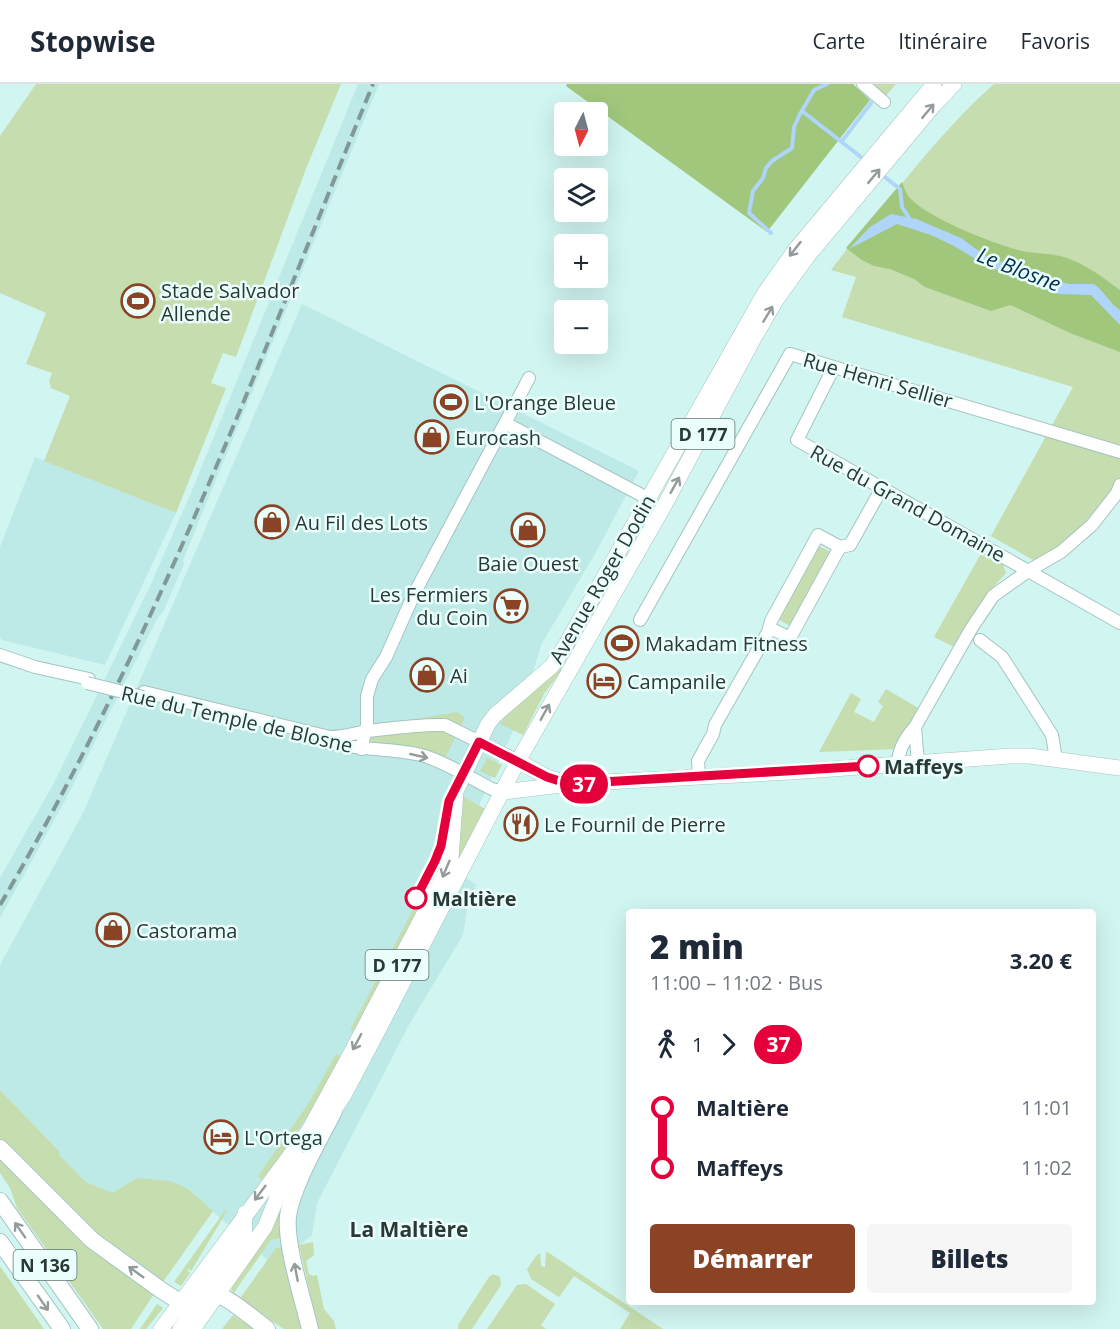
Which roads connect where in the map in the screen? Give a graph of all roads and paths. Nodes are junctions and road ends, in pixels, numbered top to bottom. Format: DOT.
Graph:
graph roads {
  1 [pos="863,84"];
  2 [pos="934,84"];
  3 [pos="954,84"];
  4 [pos="884,102"];
  5 [pos="898,136"];
  6 [pos="838,208"];
  7 [pos="834,367"];
  8 [pos="529,378"];
  9 [pos="505,423"];
  10 [pos="1120,452"];
  11 [pos="1120,485"];
  12 [pos="882,488"];
  13 [pos="649,499"];
  14 [pos="840,547"];
  15 [pos="1028,571"];
  16 [pos="640,620"];
  17 [pos="1120,623"];
  18 [pos="770,628"];
  19 [pos="980,640"];
  20 [pos="0,655"];
  21 [pos="0,663"];
  22 [pos="88,681"];
  23 [pos="143,694"];
  24 [pos="915,728"];
  25 [pos="365,731"];
  26 [pos="479,742"];
  27 [pos="361,749"];
  28 [pos="1054,760"];
  29 [pos="518,762"];
  30 [pos="918,763"];
  31 [pos="898,764"];
  32 [pos="1120,768"];
  33 [pos="462,774"];
  34 [pos="699,777"];
  35 [pos="569,784"];
  36 [pos="503,792"];
  37 [pos="334,1111"];
  38 [pos="0,1148"];
  39 [pos="0,1202"];
  40 [pos="246,1212"];
  41 [pos="0,1242"];
  42 [pos="212,1292"];
  43 [pos="186,1306"];
  44 [pos="62,1329"];
  45 [pos="90,1329"];
  46 [pos="161,1329"];
  47 [pos="180,1329"];
  48 [pos="193,1329"];
  49 [pos="267,1329"];
  50 [pos="310,1329"];
  1 -- 4 [label="street"];
  2 -- 5 [label="main road, Avenue Roger Dodin"];
  5 -- 3 [label="main road, Avenue Roger Dodin, one-way"];
  5 -- 6 [label="main road, Avenue Roger Dodin"];
  6 -- 13 [label="main road, Avenue Roger Dodin / D 177, one-way"];
  29 -- 6 [label="main road, Avenue Roger Dodin / D 177, one-way"];
  7 -- 10 [label="street, Rue Henri Sellier"];
  7 -- 12 [label="street, Rue du Grand Domaine"];
  7 -- 16 [label="street, Rue Henri Sellier"];
  8 -- 9 [label="street, Rue du Temple de Blosne"];
  9 -- 13 [label="street"];
  9 -- 25 [label="street, Rue du Temple de Blosne"];
  11 -- 15 [label="street"];
  12 -- 14 [label="street"];
  12 -- 15 [label="street, Rue du Grand Domaine"];
  13 -- 26 [label="main road, Avenue Roger Dodin / D 177"];
  14 -- 18 [label="street"];
  14 -- 18 [label="street"];
  15 -- 17 [label="street, Rue du Grand Domaine"];
  15 -- 24 [label="street"];
  18 -- 34 [label="street"];
  19 -- 28 [label="street"];
  20 -- 22 [label="street, Rue du Temple de Blosne"];
  21 -- 22 [label="street, Rue du Temple de Blosne"];
  22 -- 23 [label="street, Rue du Temple de Blosne"];
  23 -- 25 [label="street, Rue du Temple de Blosne"];
  23 -- 27 [label="street, Rue du Temple de Blosne"];
  24 -- 30 [label="street"];
  24 -- 31 [label="street"];
  25 -- 26 [label="street, Rue du Temple de Blosne"];
  25 -- 27 [label="street"];
  26 -- 29 [label="street, Rue du Temple de Blosne"];
  26 -- 33 [label="main road, Avenue Roger Dodin / D 177"];
  27 -- 33 [label="street, Rue du Temple de Blosne, one-way"];
  28 -- 30 [label="main road"];
  28 -- 32 [label="main road"];
  29 -- 35 [label="main road"];
  29 -- 36 [label="main road, Avenue Roger Dodin / D 177"];
  30 -- 31 [label="main road"];
  31 -- 34 [label="main road"];
  33 -- 36 [label="street, Rue du Temple de Blosne"];
  33 -- 40 [label="main road, Avenue Roger Dodin / D 177, one-way"];
  34 -- 35 [label="main road"];
  35 -- 36 [label="main road"];
  36 -- 37 [label="main road, Avenue Roger Dodin / D 177"];
  37 -- 42 [label="main road, Avenue Roger Dodin / D 177"];
  50 -- 37 [label="highway, one-way"];
  43 -- 38 [label="highway, one-way"];
  45 -- 39 [label="highway, N 136, one-way"];
  40 -- 42 [label="main road"];
  40 -- 43 [label="main road, Avenue Roger Dodin / D 177"];
  41 -- 44 [label="highway, N 136, one-way"];
  42 -- 43 [label="highway"];
  42 -- 48 [label="main road, D 177"];
  42 -- 49 [label="highway"];
  43 -- 46 [label="main road, D 177"];
  43 -- 47 [label="main road"];
}
